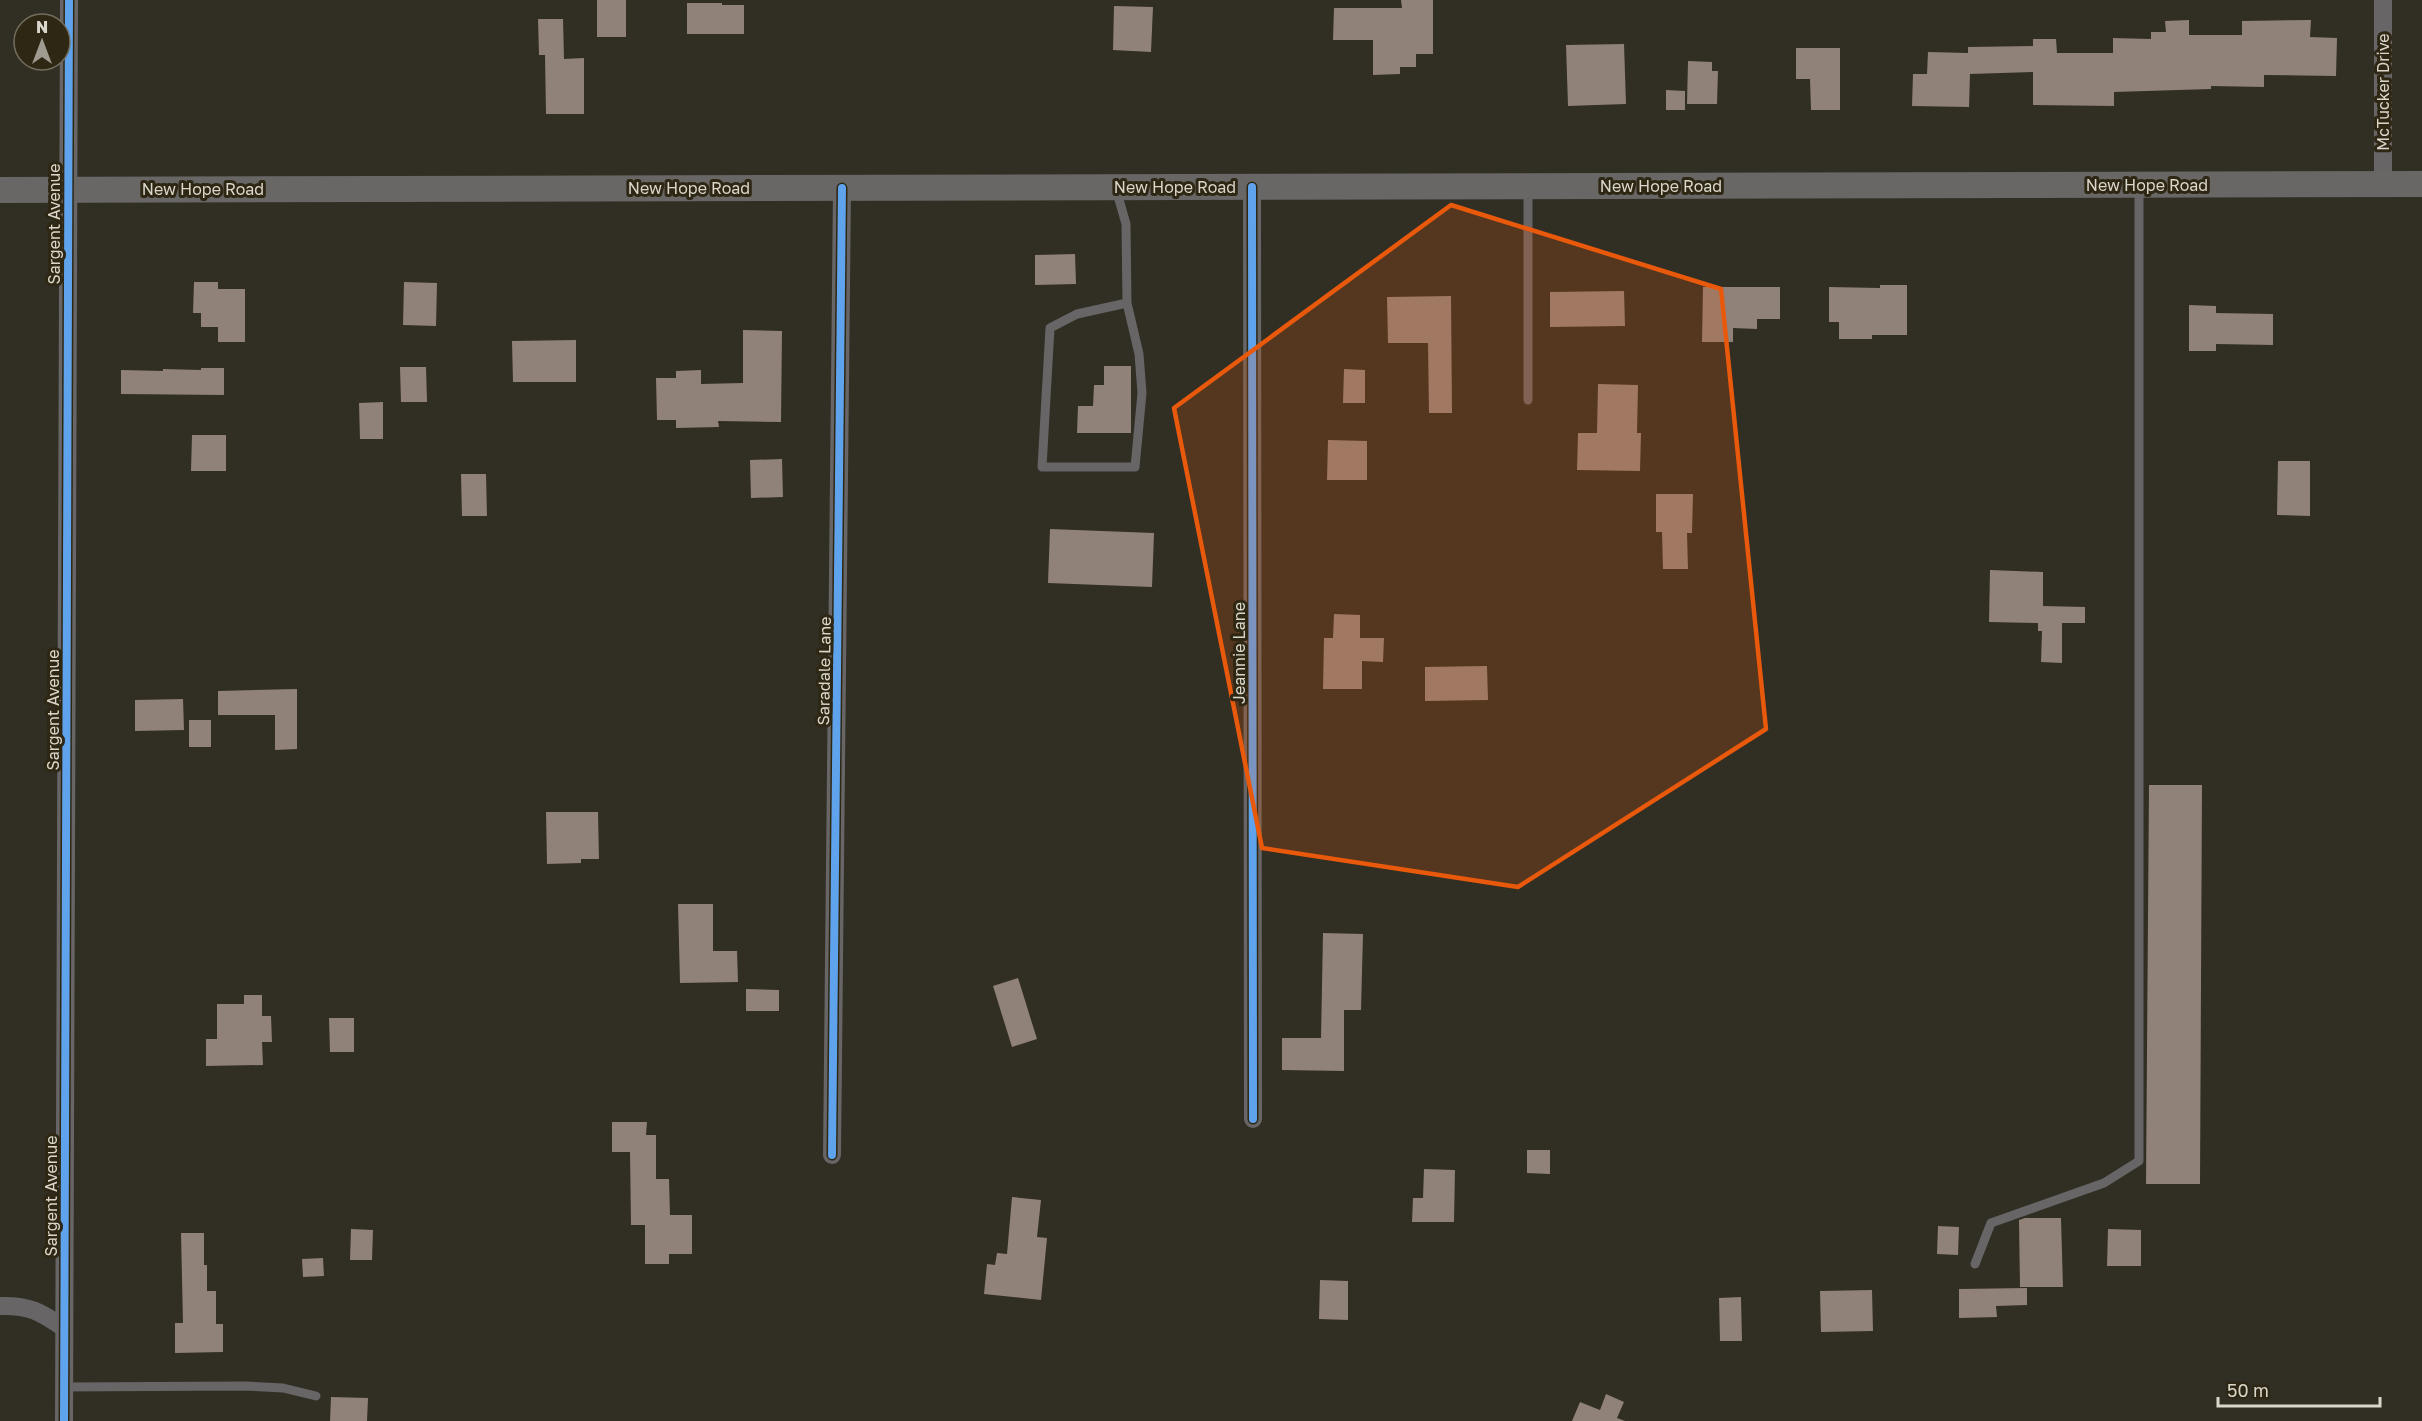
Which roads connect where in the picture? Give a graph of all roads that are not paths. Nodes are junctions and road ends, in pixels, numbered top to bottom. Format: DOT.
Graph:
graph roads {
  1 [pos="69,0"];
  2 [pos="2383,0"];
  3 [pos="2139,184"];
  4 [pos="2383,184"];
  5 [pos="2422,184"];
  6 [pos="1528,186"];
  7 [pos="1116,187"];
  8 [pos="1252,187"];
  9 [pos="842,188"];
  10 [pos="68,189"];
  11 [pos="0,190"];
  12 [pos="1127,303"];
  13 [pos="1528,400"];
  14 [pos="1253,1119"];
  15 [pos="832,1155"];
  16 [pos="1975,1264"];
  17 [pos="0,1306"];
  18 [pos="64,1328"];
  19 [pos="64,1387"];
  20 [pos="316,1396"];
  21 [pos="64,1421"];
  1 -- 10 [label="street, Sargent Avenue"];
  2 -- 4 [label="street, McTucker Drive"];
  3 -- 4 [label="main road, New Hope Road"];
  3 -- 6 [label="main road, New Hope Road"];
  3 -- 16 [label="lane"];
  4 -- 5 [label="main road, New Hope Road"];
  6 -- 8 [label="main road, New Hope Road"];
  6 -- 13 [label="lane"];
  7 -- 8 [label="main road, New Hope Road"];
  7 -- 9 [label="main road, New Hope Road"];
  7 -- 12 [label="lane"];
  8 -- 14 [label="street, Jeannie Lane"];
  9 -- 10 [label="main road, New Hope Road"];
  9 -- 15 [label="street, Saradale Lane"];
  10 -- 11 [label="main road, New Hope Road"];
  10 -- 18 [label="street, Sargent Avenue"];
  12 -- 12 [label="lane"];
  17 -- 18 [label="street"];
  18 -- 19 [label="street, Sargent Avenue"];
  19 -- 20 [label="lane"];
  19 -- 21 [label="street, Sargent Avenue"];
}
